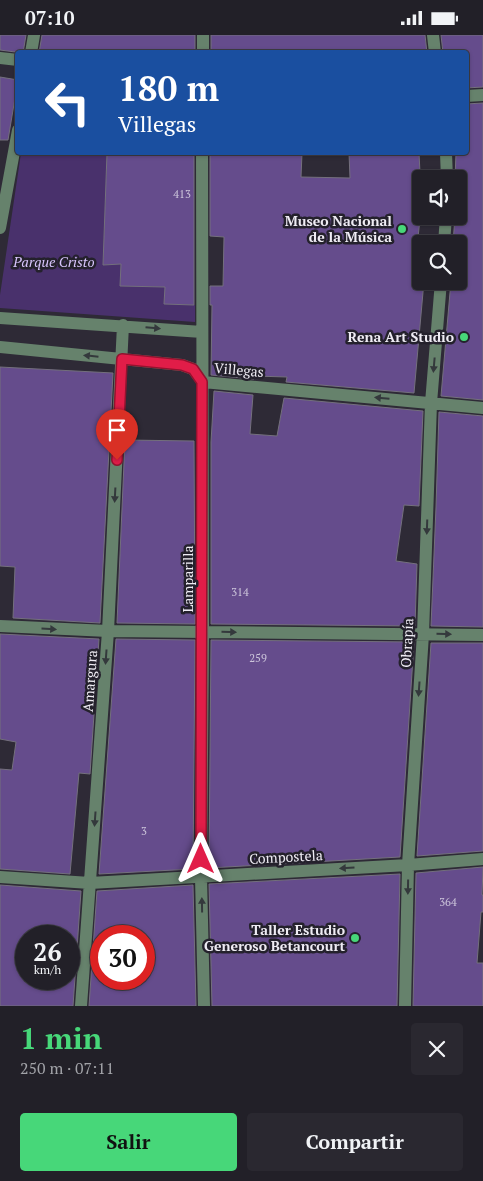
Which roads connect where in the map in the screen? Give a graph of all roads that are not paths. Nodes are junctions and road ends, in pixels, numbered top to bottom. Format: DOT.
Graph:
graph roads {
  1 [pos="34,35"];
  2 [pos="203,35"];
  3 [pos="432,35"];
  4 [pos="32,50"];
  5 [pos="203,50"];
  6 [pos="434,50"];
  7 [pos="0,58"];
  8 [pos="15,60"];
  9 [pos="483,95"];
  10 [pos="469,96"];
  11 [pos="15,146"];
  12 [pos="202,155"];
  13 [pos="446,155"];
  14 [pos="447,170"];
  15 [pos="0,228"];
  16 [pos="440,290"];
  17 [pos="0,318"];
  18 [pos="124,325"];
  19 [pos="202,327"];
  20 [pos="0,347"];
  21 [pos="122,359"];
  22 [pos="202,382"];
  23 [pos="431,403"];
  24 [pos="483,408"];
  25 [pos="0,626"];
  26 [pos="108,631"];
  27 [pos="203,632"];
  28 [pos="423,634"];
  29 [pos="483,635"];
  30 [pos="483,859"];
  31 [pos="408,865"];
  32 [pos="0,877"];
  33 [pos="201,877"];
  34 [pos="90,883"];
  35 [pos="81,1006"];
  36 [pos="204,1006"];
  37 [pos="405,1006"];
  1 -- 4 [label="street"];
  2 -- 5 [label="street"];
  3 -- 6 [label="street"];
  7 -- 8 [label="street"];
  9 -- 10 [label="street"];
  11 -- 15 [label="street"];
  12 -- 19 [label="street, Lamparilla"];
  13 -- 14 [label="street"];
  16 -- 23 [label="street, Obrapía, one-way"];
  17 -- 18 [label="street"];
  18 -- 19 [label="street, one-way"];
  18 -- 21 [label="street, Amargura"];
  19 -- 22 [label="street, Lamparilla"];
  21 -- 20 [label="street, Villegas, one-way"];
  21 -- 22 [label="street, Villegas"];
  21 -- 26 [label="street, Amargura, one-way"];
  23 -- 22 [label="street, Villegas, one-way"];
  22 -- 27 [label="street, Lamparilla"];
  23 -- 24 [label="street, Villegas"];
  23 -- 28 [label="street, Obrapía, one-way"];
  25 -- 26 [label="street, one-way"];
  26 -- 27 [label="street"];
  26 -- 34 [label="street, Amargura, one-way"];
  27 -- 28 [label="street, one-way"];
  27 -- 33 [label="street, Lamparilla"];
  28 -- 29 [label="street, one-way"];
  28 -- 31 [label="street, Obrapía, one-way"];
  30 -- 31 [label="street, Compostela"];
  31 -- 33 [label="street, Compostela, one-way"];
  31 -- 37 [label="street, Obrapía, one-way"];
  32 -- 34 [label="street, Compostela"];
  33 -- 34 [label="street, Compostela"];
  36 -- 33 [label="street, Lamparilla, one-way"];
  34 -- 35 [label="street, Amargura"];
}
